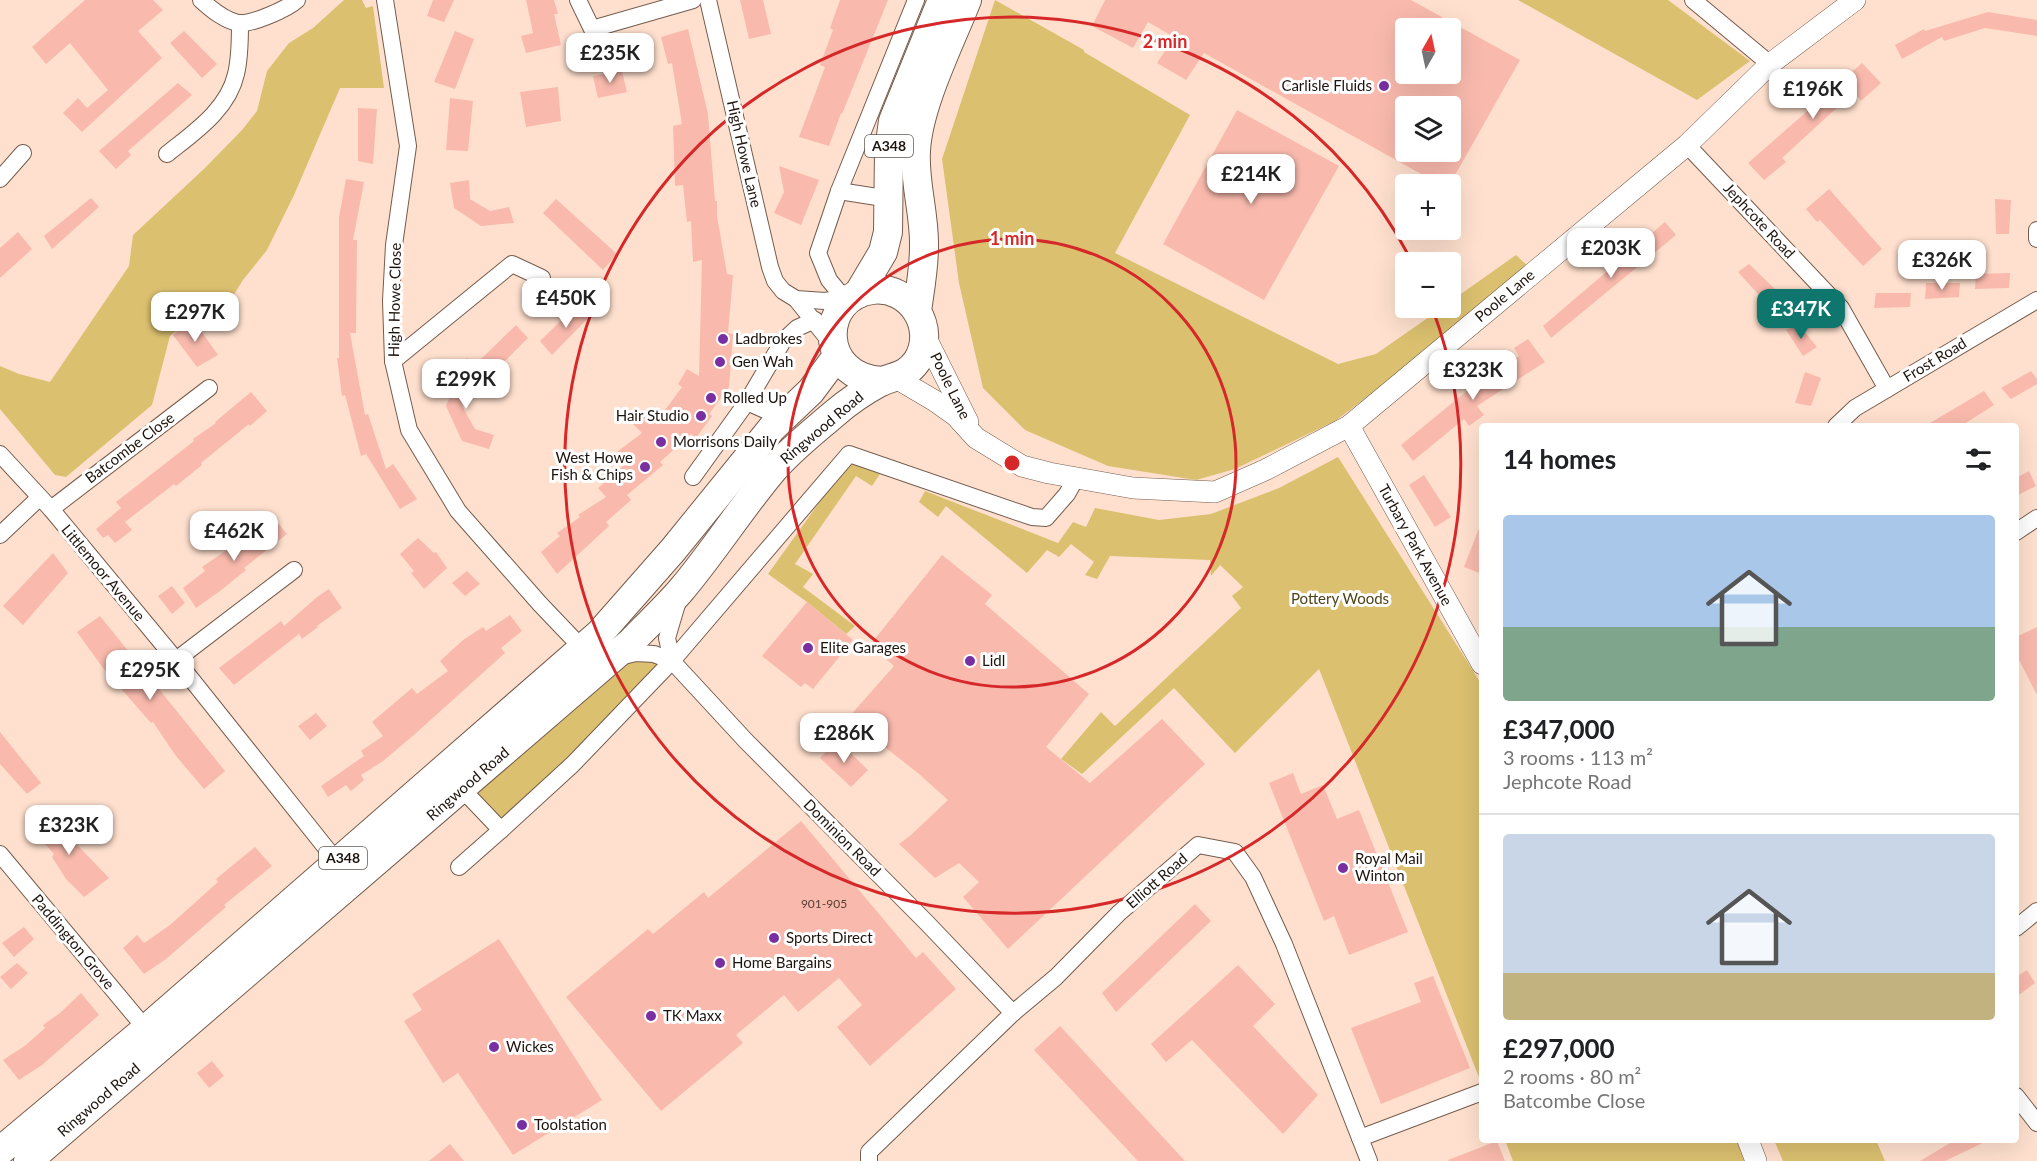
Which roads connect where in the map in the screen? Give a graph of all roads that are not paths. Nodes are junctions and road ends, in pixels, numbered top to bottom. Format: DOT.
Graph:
graph roads {
  1 [pos="201,0"];
  2 [pos="297,0"];
  3 [pos="385,0"];
  4 [pos="578,0"];
  5 [pos="693,0"];
  6 [pos="708,0"];
  7 [pos="916,0"];
  8 [pos="942,0"];
  9 [pos="967,0"];
  10 [pos="1693,0"];
  11 [pos="1855,0"];
  12 [pos="240,23"];
  13 [pos="1770,64"];
  14 [pos="1687,145"];
  15 [pos="23,153"];
  16 [pos="167,154"];
  17 [pos="0,179"];
  18 [pos="839,191"];
  19 [pos="890,199"];
  20 [pos="2037,230"];
  21 [pos="2037,238"];
  22 [pos="542,278"];
  23 [pos="851,297"];
  24 [pos="796,299"];
  25 [pos="2037,300"];
  26 [pos="814,320"];
  27 [pos="921,323"];
  28 [pos="836,351"];
  29 [pos="393,361"];
  30 [pos="889,380"];
  31 [pos="209,388"];
  32 [pos="1887,389"];
  33 [pos="747,402"];
  34 [pos="783,418"];
  35 [pos="1839,423"];
  36 [pos="1349,426"];
  37 [pos="976,438"];
  38 [pos="0,454"];
  39 [pos="693,477"];
  40 [pos="1076,478"];
  41 [pos="45,503"];
  42 [pos="2037,518"];
  43 [pos="2019,530"];
  44 [pos="0,535"];
  45 [pos="294,570"];
  46 [pos="682,589"];
  47 [pos="582,648"];
  48 [pos="1479,659"];
  49 [pos="176,660"];
  50 [pos="611,660"];
  51 [pos="672,661"];
  52 [pos="462,789"];
  53 [pos="501,830"];
  54 [pos="0,854"];
  55 [pos="338,863"];
  56 [pos="459,867"];
  57 [pos="2037,910"];
  58 [pos="2019,925"];
  59 [pos="1013,1013"];
  60 [pos="146,1029"];
  61 [pos="1479,1093"];
  62 [pos="2019,1100"];
  63 [pos="2037,1123"];
  64 [pos="1360,1138"];
  65 [pos="1749,1143"];
  66 [pos="0,1151"];
  67 [pos="28,1161"];
  68 [pos="869,1161"];
  69 [pos="1369,1161"];
  70 [pos="1756,1161"];
  1 -- 12 [label="street"];
  2 -- 12 [label="street"];
  3 -- 29 [label="street, High Howe Close"];
  4 -- 5 [label="street"];
  6 -- 24 [label="street, High Howe Lane"];
  7 -- 18 [label="street"];
  8 -- 19 [label="highway, A348"];
  9 -- 27 [label="highway, A348"];
  10 -- 13 [label="street"];
  11 -- 13 [label="street, Poole Lane"];
  12 -- 16 [label="street"];
  13 -- 14 [label="street, Poole Lane"];
  14 -- 32 [label="street, Jephcote Road"];
  14 -- 36 [label="street, Poole Lane"];
  15 -- 17 [label="street"];
  18 -- 19 [label="street"];
  18 -- 23 [label="street"];
  19 -- 23 [label="highway, A348"];
  20 -- 21 [label="street"];
  22 -- 29 [label="street"];
  23 -- 24 [label="street"];
  23 -- 27 [label="highway"];
  23 -- 28 [label="highway"];
  24 -- 26 [label="street, High Howe Lane"];
  25 -- 32 [label="street, Frost Road"];
  26 -- 28 [label="street, High Howe Lane"];
  26 -- 33 [label="street"];
  27 -- 30 [label="highway"];
  27 -- 37 [label="street, Poole Lane"];
  28 -- 30 [label="highway"];
  28 -- 34 [label="highway, Ringwood Road / A348"];
  29 -- 47 [label="street, High Howe Close"];
  30 -- 37 [label="street, Poole Lane"];
  30 -- 46 [label="highway, Ringwood Road / A348"];
  31 -- 41 [label="street, Batcombe Close"];
  32 -- 35 [label="street, Frost Road"];
  33 -- 34 [label="street"];
  33 -- 39 [label="street"];
  34 -- 47 [label="highway, Ringwood Road / A348"];
  36 -- 40 [label="street, Poole Lane"];
  36 -- 48 [label="street, Turbary Park Avenue"];
  37 -- 40 [label="street, Poole Lane"];
  38 -- 41 [label="street, Littlemoor Avenue"];
  40 -- 51 [label="street"];
  41 -- 44 [label="street, Batcombe Close"];
  41 -- 49 [label="street, Littlemoor Avenue"];
  42 -- 43 [label="street"];
  45 -- 49 [label="street"];
  46 -- 50 [label="highway, Ringwood Road / A348"];
  46 -- 51 [label="street"];
  47 -- 55 [label="highway, Ringwood Road / A348"];
  49 -- 55 [label="street, Littlemoor Avenue"];
  50 -- 51 [label="street"];
  50 -- 52 [label="highway, Ringwood Road / A348"];
  51 -- 53 [label="street"];
  51 -- 59 [label="street, Dominion Road"];
  52 -- 53 [label="street"];
  52 -- 67 [label="highway, Ringwood Road / A348"];
  53 -- 56 [label="street"];
  54 -- 60 [label="street, Paddington Grove"];
  55 -- 60 [label="highway, Ringwood Road / A348"];
  57 -- 58 [label="street"];
  59 -- 64 [label="street, Elliott Road"];
  59 -- 68 [label="street, Elliott Road"];
  60 -- 66 [label="highway, Ringwood Road / A348"];
  61 -- 64 [label="street"];
  62 -- 63 [label="street"];
  64 -- 69 [label="street, Elliott Road"];
  65 -- 70 [label="street"];
}
